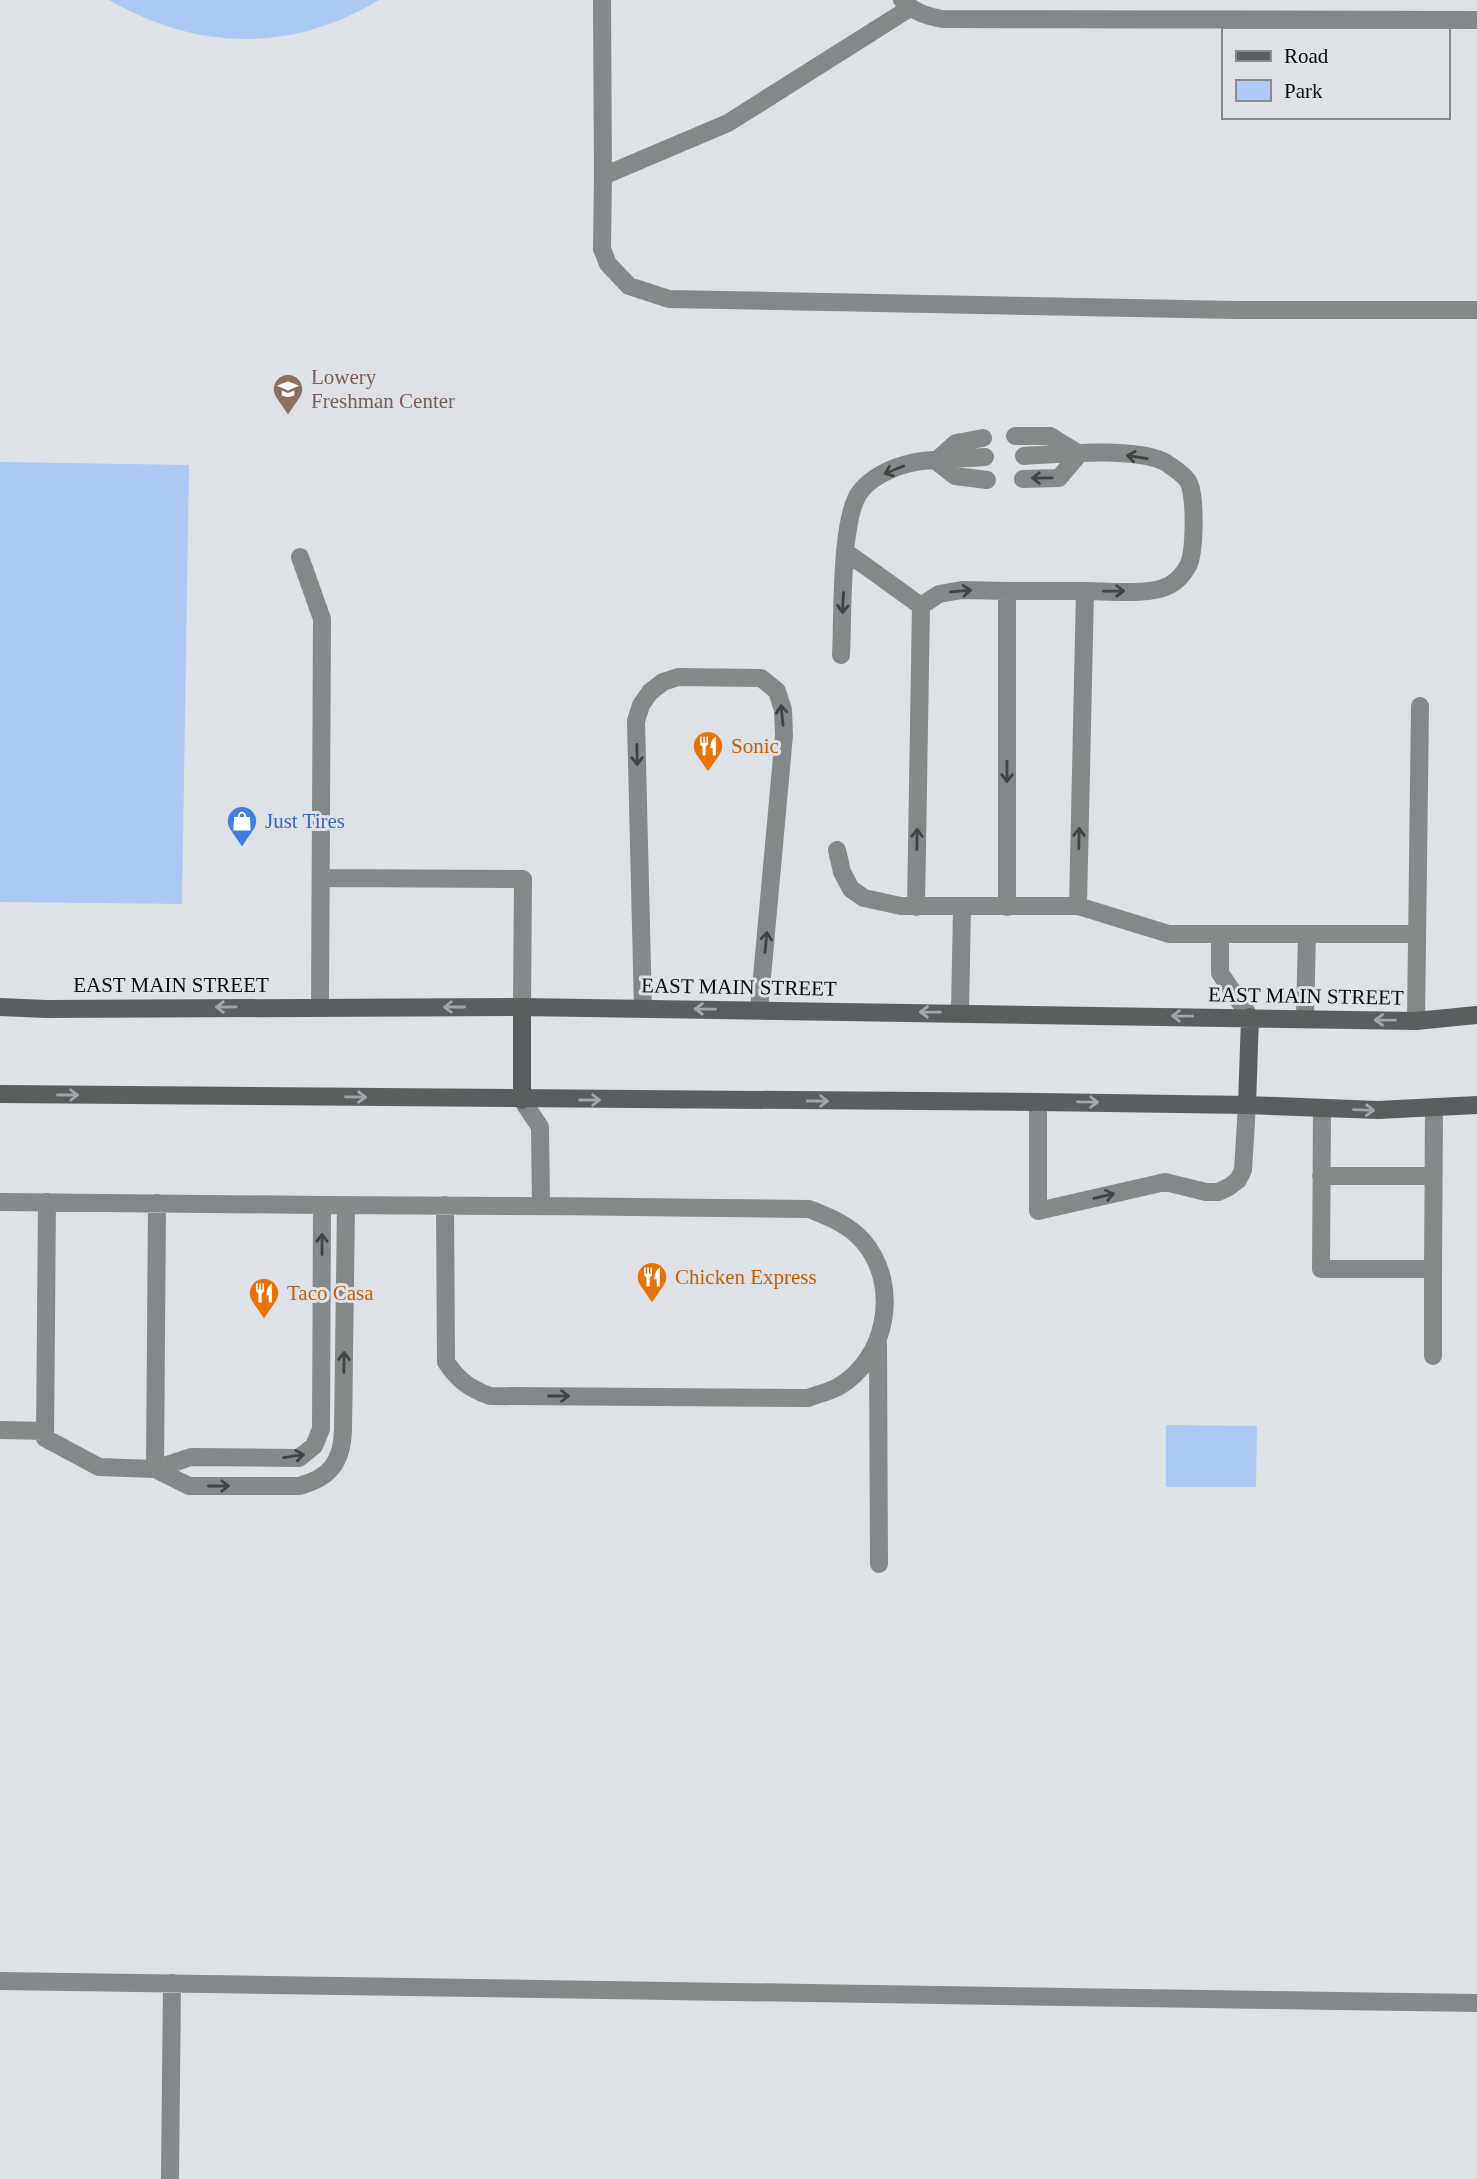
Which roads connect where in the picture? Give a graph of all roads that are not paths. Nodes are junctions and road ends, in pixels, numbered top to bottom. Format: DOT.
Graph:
graph roads {
  1 [pos="601,0"];
  2 [pos="906,4"];
  3 [pos="1477,20"];
  4 [pos="603,176"];
  5 [pos="1477,310"];
  6 [pos="1015,436"];
  7 [pos="983,438"];
  8 [pos="1079,454"];
  9 [pos="1024,456"];
  10 [pos="985,457"];
  11 [pos="936,461"];
  12 [pos="1023,479"];
  13 [pos="987,480"];
  14 [pos="846,552"];
  15 [pos="300,557"];
  16 [pos="1007,591"];
  17 [pos="1085,591"];
  18 [pos="921,606"];
  19 [pos="841,655"];
  20 [pos="1420,706"];
  21 [pos="837,850"];
  22 [pos="321,878"];
  23 [pos="1077,906"];
  24 [pos="916,907"];
  25 [pos="962,907"];
  26 [pos="1007,907"];
  27 [pos="1220,934"];
  28 [pos="1307,934"];
  29 [pos="1417,934"];
  30 [pos="0,1007"];
  31 [pos="320,1007"];
  32 [pos="522,1007"];
  33 [pos="643,1008"];
  34 [pos="759,1010"];
  35 [pos="960,1012"];
  36 [pos="1477,1015"];
  37 [pos="1250,1017"];
  38 [pos="1306,1018"];
  39 [pos="1416,1021"];
  40 [pos="0,1094"];
  41 [pos="522,1100"];
  42 [pos="1038,1102"];
  43 [pos="1247,1105"];
  44 [pos="1477,1105"];
  45 [pos="1434,1107"];
  46 [pos="1322,1108"];
  47 [pos="1321,1176"];
  48 [pos="1433,1176"];
  49 [pos="0,1202"];
  50 [pos="47,1202"];
  51 [pos="157,1203"];
  52 [pos="322,1205"];
  53 [pos="345,1205"];
  54 [pos="444,1205"];
  55 [pos="541,1206"];
  56 [pos="1433,1269"];
  57 [pos="878,1340"];
  58 [pos="1433,1356"];
  59 [pos="0,1430"];
  60 [pos="45,1431"];
  61 [pos="155,1469"];
  62 [pos="879,1564"];
  63 [pos="0,1981"];
  64 [pos="172,1983"];
  65 [pos="1477,2003"];
  66 [pos="170,2179"];
  1 -- 4 [label="street"];
  2 -- 3 [label="street"];
  2 -- 4 [label="street"];
  4 -- 5 [label="street"];
  6 -- 8 [label="street"];
  7 -- 11 [label="street"];
  8 -- 9 [label="street"];
  8 -- 12 [label="street, one-way"];
  17 -- 8 [label="street, one-way"];
  10 -- 11 [label="street"];
  11 -- 13 [label="street"];
  11 -- 14 [label="street, one-way"];
  14 -- 18 [label="street"];
  14 -- 19 [label="street, one-way"];
  15 -- 22 [label="street"];
  16 -- 17 [label="street"];
  18 -- 16 [label="street, one-way"];
  16 -- 26 [label="street, one-way"];
  23 -- 17 [label="street, one-way"];
  24 -- 18 [label="street, one-way"];
  20 -- 29 [label="street"];
  21 -- 24 [label="street"];
  22 -- 31 [label="street"];
  22 -- 32 [label="street"];
  23 -- 26 [label="street"];
  23 -- 27 [label="street"];
  24 -- 25 [label="street"];
  25 -- 26 [label="street"];
  25 -- 35 [label="street"];
  27 -- 28 [label="street"];
  27 -- 37 [label="street"];
  28 -- 29 [label="street"];
  28 -- 38 [label="street"];
  29 -- 39 [label="street"];
  31 -- 30 [label="main road, EAST MAIN STREET, one-way"];
  32 -- 31 [label="main road, EAST MAIN STREET, one-way"];
  32 -- 33 [label="main road, EAST MAIN STREET"];
  32 -- 41 [label="main road"];
  34 -- 33 [label="main road, EAST MAIN STREET, one-way"];
  34 -- 33 [label="street, one-way"];
  35 -- 34 [label="main road, EAST MAIN STREET, one-way"];
  37 -- 35 [label="main road, EAST MAIN STREET, one-way"];
  36 -- 39 [label="main road, EAST MAIN STREET"];
  37 -- 38 [label="main road, EAST MAIN STREET"];
  37 -- 43 [label="main road"];
  39 -- 38 [label="main road, EAST MAIN STREET, one-way"];
  40 -- 41 [label="main road, one-way"];
  41 -- 42 [label="main road, one-way"];
  41 -- 55 [label="street"];
  42 -- 43 [label="main road, one-way"];
  42 -- 43 [label="street, one-way"];
  43 -- 46 [label="main road"];
  44 -- 45 [label="main road"];
  46 -- 45 [label="main road, one-way"];
  45 -- 48 [label="street"];
  46 -- 47 [label="street"];
  47 -- 48 [label="street"];
  47 -- 56 [label="street"];
  48 -- 56 [label="street"];
  49 -- 50 [label="street"];
  50 -- 51 [label="street"];
  50 -- 60 [label="street"];
  51 -- 52 [label="street"];
  51 -- 61 [label="street"];
  52 -- 53 [label="street"];
  61 -- 52 [label="street, one-way"];
  53 -- 54 [label="street"];
  61 -- 53 [label="street, one-way"];
  54 -- 55 [label="street"];
  54 -- 57 [label="street, one-way"];
  55 -- 57 [label="street"];
  56 -- 58 [label="street"];
  57 -- 62 [label="street"];
  59 -- 60 [label="street"];
  60 -- 61 [label="street"];
  63 -- 64 [label="street"];
  64 -- 65 [label="street"];
  64 -- 66 [label="street"];
}
